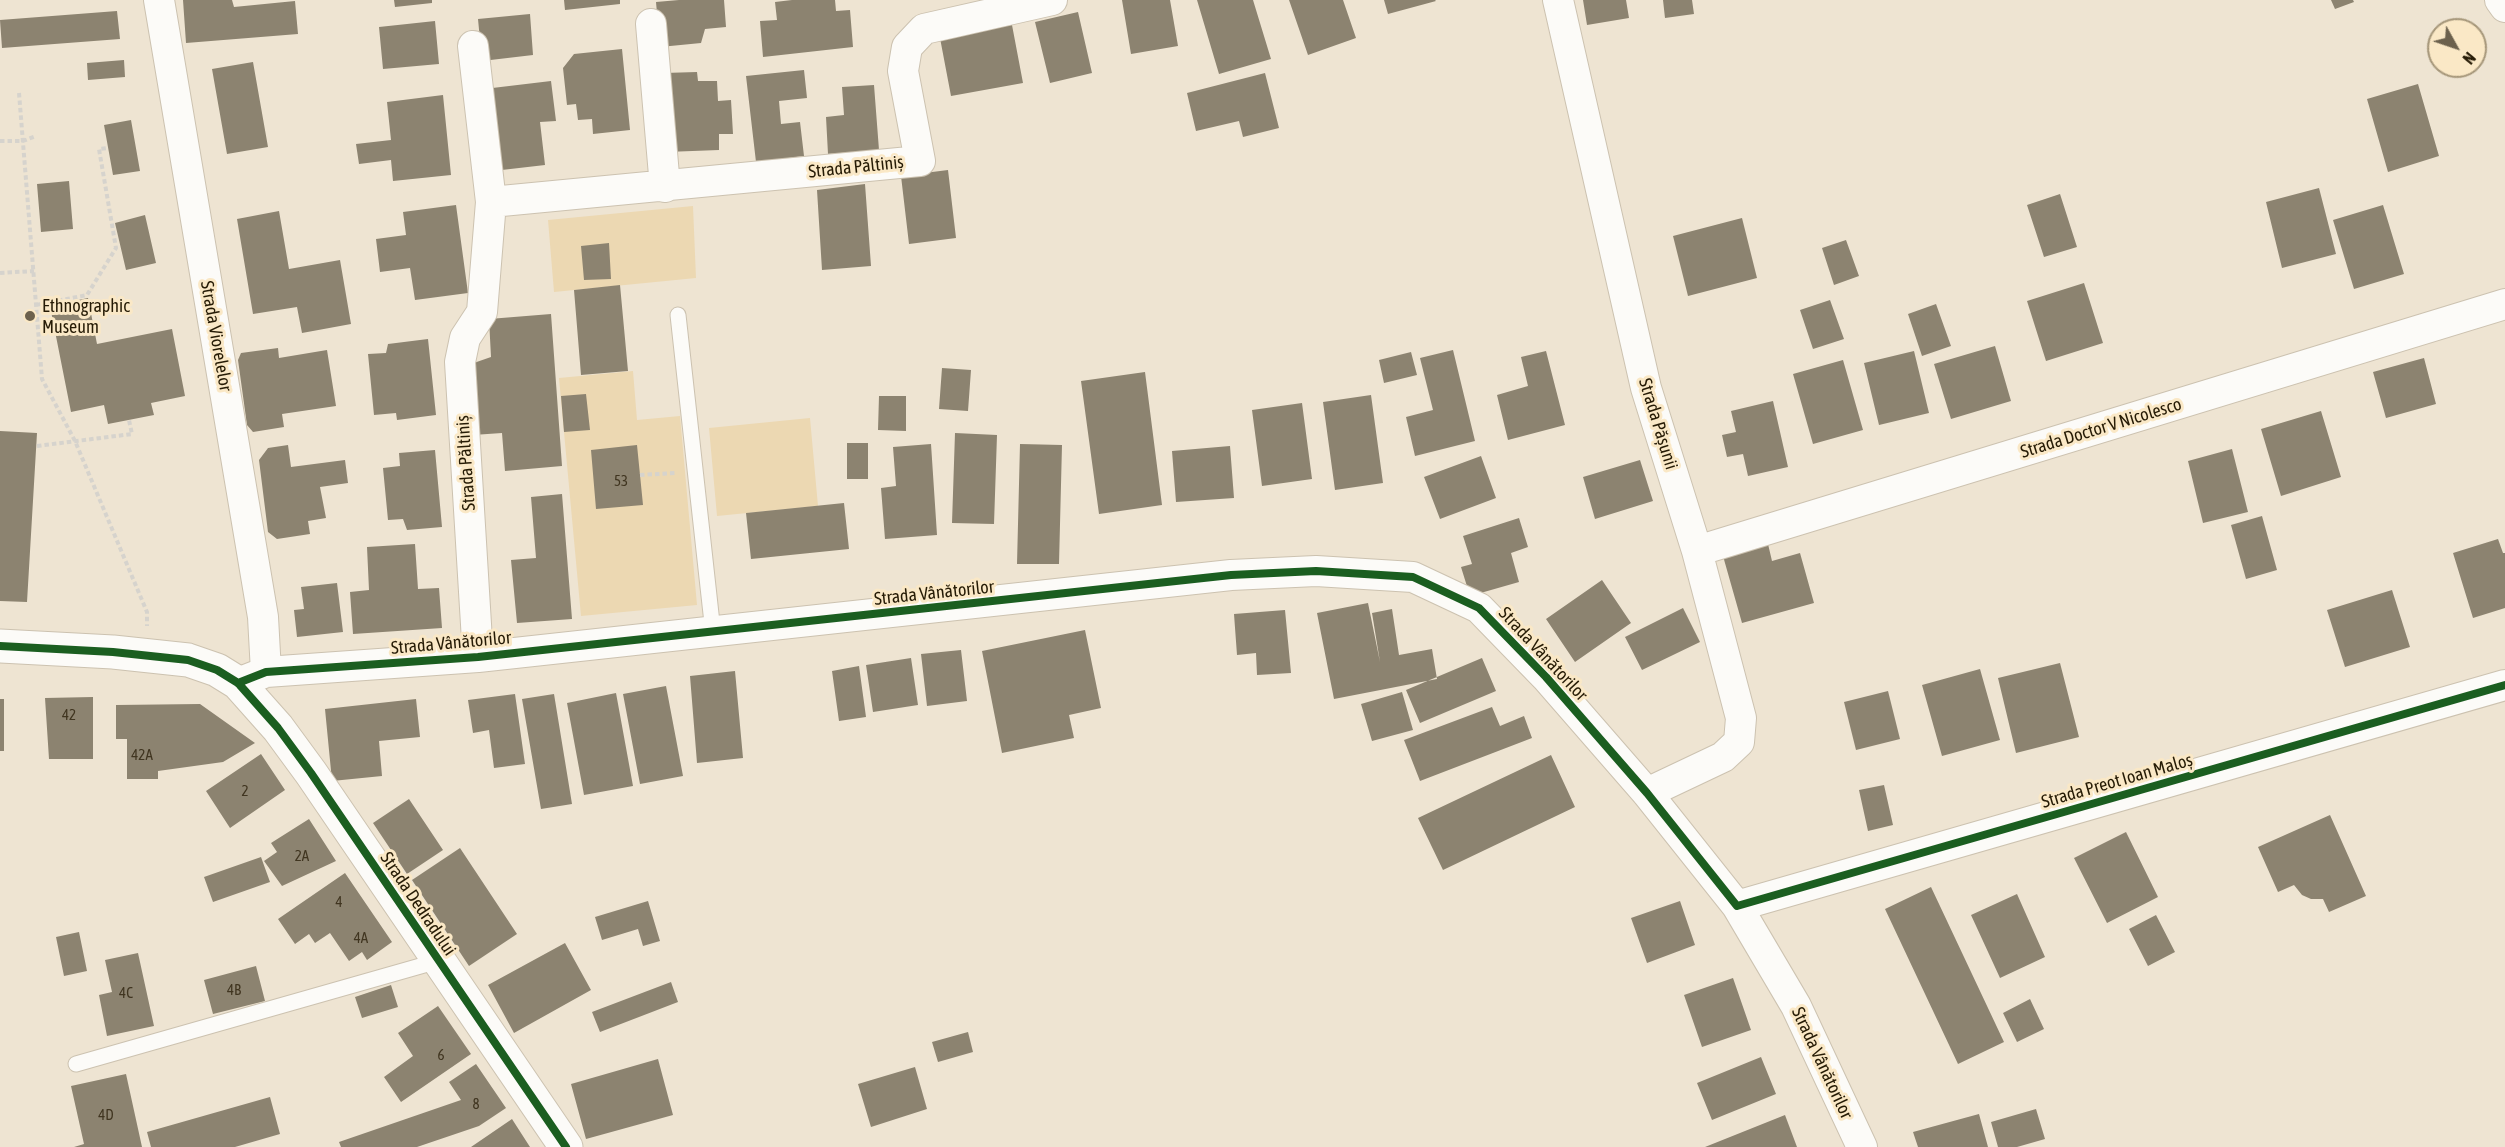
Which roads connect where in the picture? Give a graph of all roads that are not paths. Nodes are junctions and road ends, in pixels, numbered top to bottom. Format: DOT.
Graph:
graph roads {
  1 [pos="159,0"];
  2 [pos="1052,0"];
  3 [pos="1558,0"];
  4 [pos="2500,0"];
  5 [pos="2505,7"];
  6 [pos="651,24"];
  7 [pos="473,46"];
  8 [pos="665,187"];
  9 [pos="491,202"];
  10 [pos="2505,304"];
  11 [pos="678,315"];
  12 [pos="1698,551"];
  13 [pos="713,632"];
  14 [pos="0,646"];
  15 [pos="478,657"];
  16 [pos="252,678"];
  17 [pos="2505,685"];
  18 [pos="1647,793"];
  19 [pos="1737,906"];
  20 [pos="438,961"];
  21 [pos="75,1064"];
  22 [pos="567,1147"];
  23 [pos="1862,1147"];
  1 -- 16 [label="street, Strada Viorelelor"];
  2 -- 8 [label="street, Strada Păltiniș"];
  3 -- 12 [label="street, Strada Pășunii"];
  4 -- 5 [label="street"];
  6 -- 8 [label="street"];
  7 -- 9 [label="street, Strada Păltiniș"];
  8 -- 9 [label="street, Strada Păltiniș"];
  9 -- 15 [label="street, Strada Păltiniș"];
  10 -- 12 [label="street, Strada Doctor V Nicolesco"];
  11 -- 13 [label="lane"];
  12 -- 18 [label="street, Strada Pășunii"];
  13 -- 15 [label="street, Strada Vânătorilor"];
  13 -- 18 [label="street, Strada Vânătorilor"];
  14 -- 16 [label="main road"];
  15 -- 16 [label="street, Strada Vânătorilor"];
  16 -- 20 [label="main road, Strada Dedradului"];
  17 -- 19 [label="street, Strada Preot Ioan Maloș"];
  18 -- 19 [label="street, Strada Vânătorilor"];
  19 -- 23 [label="street, Strada Vânătorilor"];
  20 -- 21 [label="lane, Strada Dedradului"];
  20 -- 22 [label="main road, Strada Dedradului"];
}
